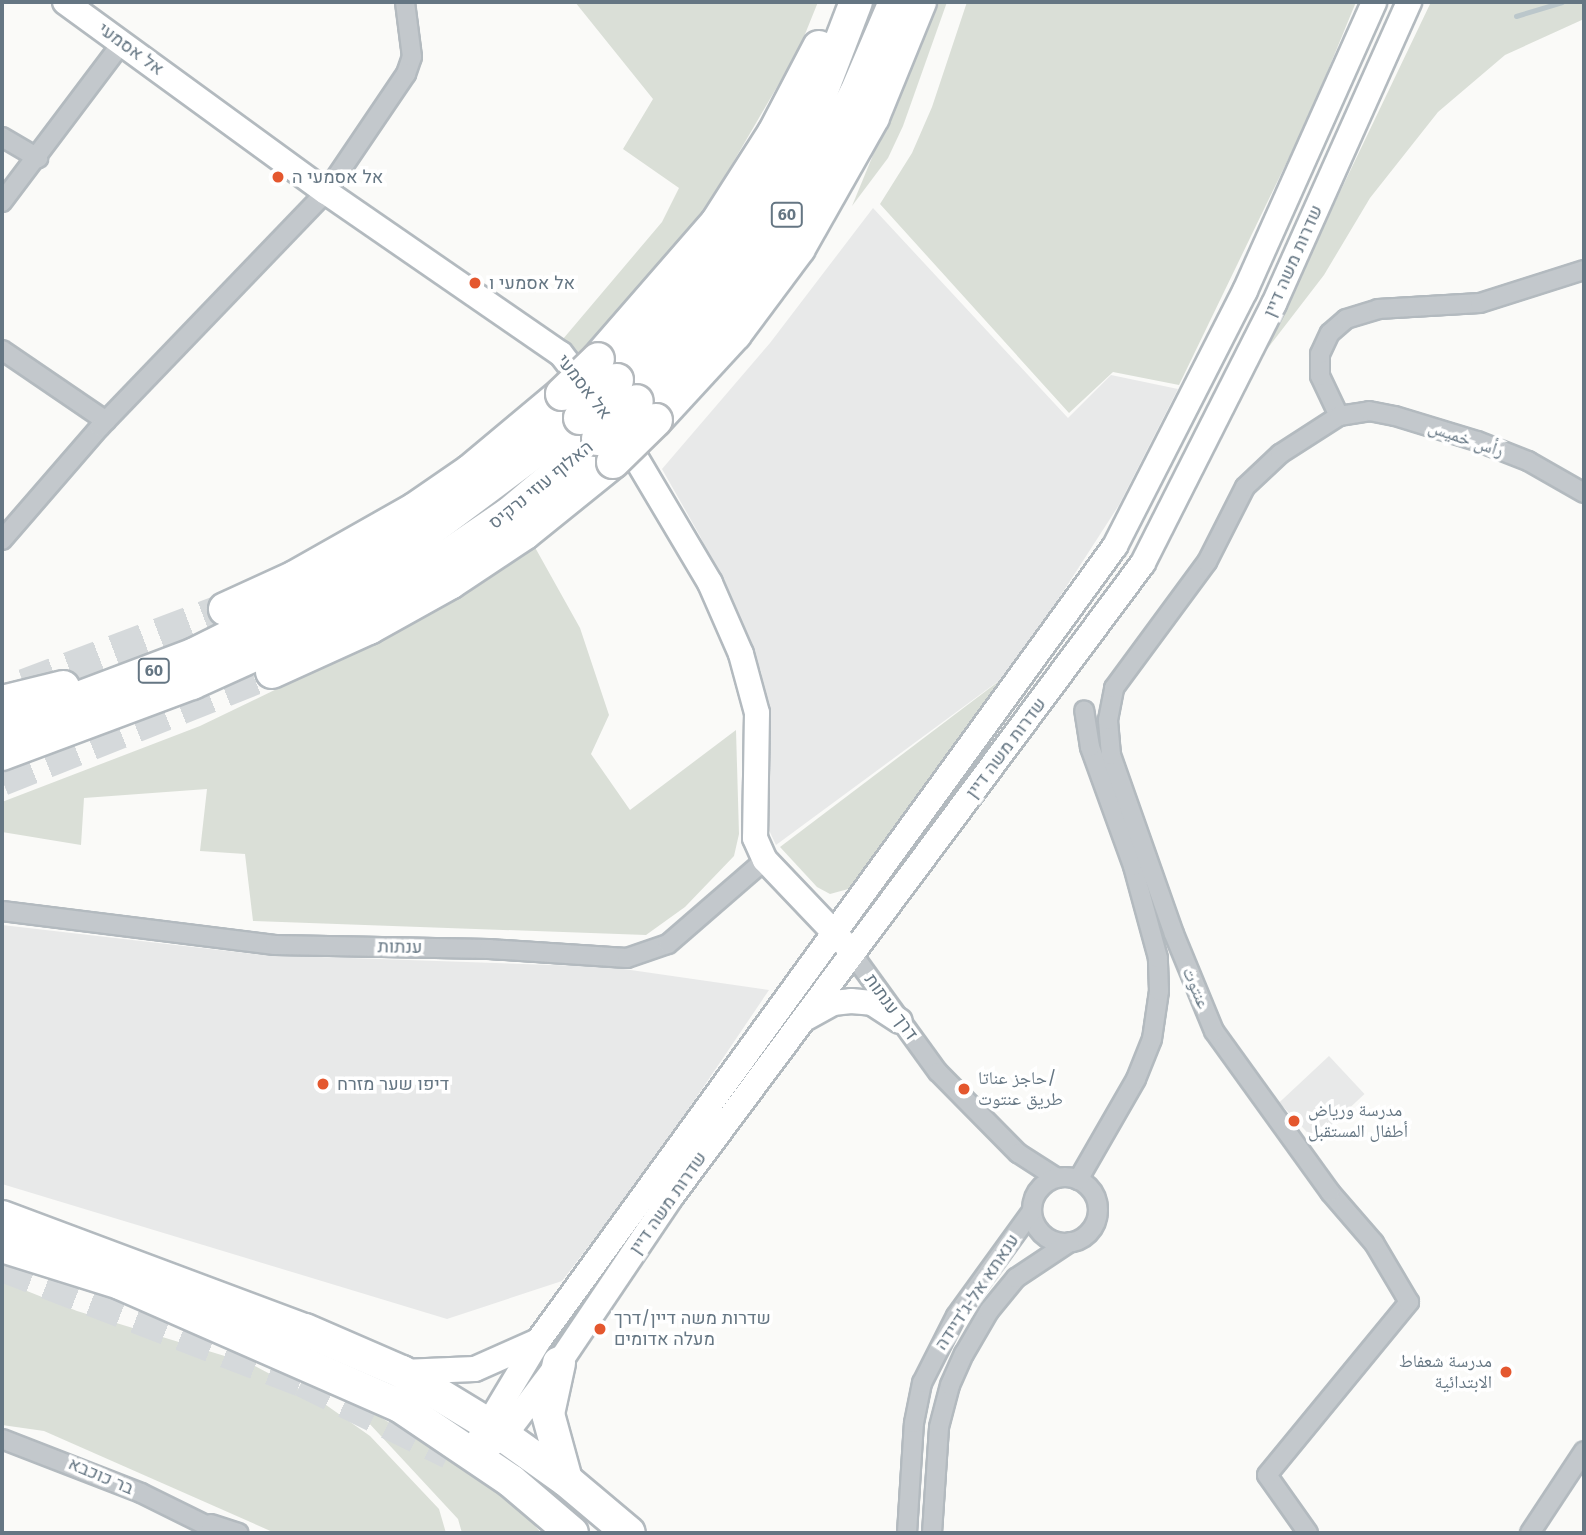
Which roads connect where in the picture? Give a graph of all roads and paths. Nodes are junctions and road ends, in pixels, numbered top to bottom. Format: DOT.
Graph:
graph roads {
  1 [pos="65,2"];
  2 [pos="404,2"];
  3 [pos="841,2"];
  4 [pos="856,2"];
  5 [pos="895,2"];
  6 [pos="920,2"];
  7 [pos="1374,2"];
  8 [pos="1409,2"];
  9 [pos="122,43"];
  10 [pos="2,137"];
  11 [pos="38,158"];
  12 [pos="326,192"];
  13 [pos="2,202"];
  14 [pos="1584,270"];
  15 [pos="2,350"];
  16 [pos="627,390"];
  17 [pos="1339,416"];
  18 [pos="106,421"];
  19 [pos="588,428"];
  20 [pos="1584,493"];
  21 [pos="2,540"];
  22 [pos="301,601"];
  23 [pos="225,610"];
  24 [pos="231,667"];
  25 [pos="272,672"];
  26 [pos="2,702"];
  27 [pos="1084,710"];
  28 [pos="2,727"];
  29 [pos="2,754"];
  30 [pos="2,767"];
  31 [pos="765,860"];
  32 [pos="2,911"];
  33 [pos="836,931"];
  34 [pos="851,952"];
  35 [pos="803,1020"];
  36 [pos="901,1021"];
  37 [pos="1018,1153"];
  38 [pos="1057,1178"];
  39 [pos="1078,1180"];
  40 [pos="1033,1205"];
  41 [pos="2,1217"];
  42 [pos="1070,1242"];
  43 [pos="2,1246"];
  44 [pos="539,1340"];
  45 [pos="559,1363"];
  46 [pos="402,1372"];
  47 [pos="939,1427"];
  48 [pos="495,1429"];
  49 [pos="2,1439"];
  50 [pos="1584,1451"];
  51 [pos="474,1455"];
  52 [pos="934,1475"];
  53 [pos="566,1480"];
  54 [pos="197,1520"];
  55 [pos="222,1533"];
  56 [pos="239,1533"];
  57 [pos="572,1533"];
  58 [pos="629,1533"];
  59 [pos="904,1533"];
  60 [pos="921,1533"];
  61 [pos="932,1533"];
  62 [pos="940,1533"];
  63 [pos="1308,1533"];
  64 [pos="1530,1533"];
  1 -- 9 [label="street, אל אסמעי"];
  2 -- 12 [label="street"];
  3 -- 16 [label="highway"];
  4 -- 16 [label="highway, האלוף עוזי נרקיס / 60"];
  5 -- 16 [label="highway, האלוף עוזי נרקיס / 60"];
  6 -- 16 [label="highway"];
  7 -- 33 [label="street, שדרות משה דיין"];
  8 -- 34 [label="street, שדרות משה דיין"];
  9 -- 11 [label="street"];
  9 -- 12 [label="street, אל אסמעי"];
  10 -- 11 [label="street"];
  11 -- 13 [label="street"];
  12 -- 18 [label="street"];
  12 -- 31 [label="street, אל אסמעי"];
  14 -- 17 [label="street"];
  15 -- 18 [label="street"];
  16 -- 19 [label="highway, האלוף עוזי נרקיס / 60, bridge"];
  16 -- 19 [label="highway, bridge"];
  17 -- 20 [label="street, رأس خميس"];
  17 -- 63 [label="street, عنتوت"];
  18 -- 21 [label="street"];
  19 -- 22 [label="highway, האלוף עוזי נרקיס / 60"];
  19 -- 23 [label="highway"];
  19 -- 24 [label="highway, האלוף עוזי נרקיס / 60"];
  19 -- 25 [label="highway"];
  22 -- 26 [label="highway"];
  22 -- 28 [label="highway, האלוף עוזי נרקיס / 60"];
  24 -- 29 [label="highway, האלוף עוזי נרקיס / 60"];
  24 -- 30 [label="highway"];
  27 -- 39 [label="street"];
  31 -- 32 [label="street, ענתות"];
  31 -- 33 [label="street, דרך ענתות"];
  33 -- 34 [label="street, דרך ענתות"];
  33 -- 44 [label="street, שדרות משה דיין"];
  34 -- 35 [label="street, שדרות משה דיין"];
  34 -- 36 [label="street, דרך ענתות"];
  35 -- 36 [label="street"];
  35 -- 45 [label="street, שדרות משה דיין"];
  36 -- 37 [label="street, דרך ענתות"];
  37 -- 38 [label="street, דרך ענתות"];
  37 -- 40 [label="street, דרך ענתות"];
  38 -- 39 [label="street"];
  38 -- 40 [label="street"];
  39 -- 42 [label="street"];
  40 -- 42 [label="street"];
  40 -- 59 [label="street, ענאתא אל-ג'דיידה"];
  41 -- 46 [label="highway"];
  42 -- 47 [label="street, ענאתא אל-ג'דיידה"];
  43 -- 51 [label="highway"];
  44 -- 46 [label="street"];
  44 -- 48 [label="street, שדרות משה דיין"];
  45 -- 48 [label="street, שדרות משה דיין"];
  45 -- 53 [label="highway"];
  46 -- 48 [label="highway"];
  47 -- 52 [label="street, ענאתא אל-ג'דיידה"];
  47 -- 60 [label="street, ענאתא אל-ג'דיידה"];
  48 -- 51 [label="street"];
  48 -- 53 [label="highway"];
  49 -- 54 [label="street, בר כוכבא"];
  50 -- 64 [label="street"];
  51 -- 57 [label="highway"];
  52 -- 61 [label="street, ענאתא אל-ג'דיידה"];
  52 -- 62 [label="street, ענאתא אל-ג'דיידה"];
  53 -- 58 [label="highway"];
  54 -- 55 [label="street, בר כוכבא"];
  54 -- 56 [label="street, בר כוכבא"];
}
